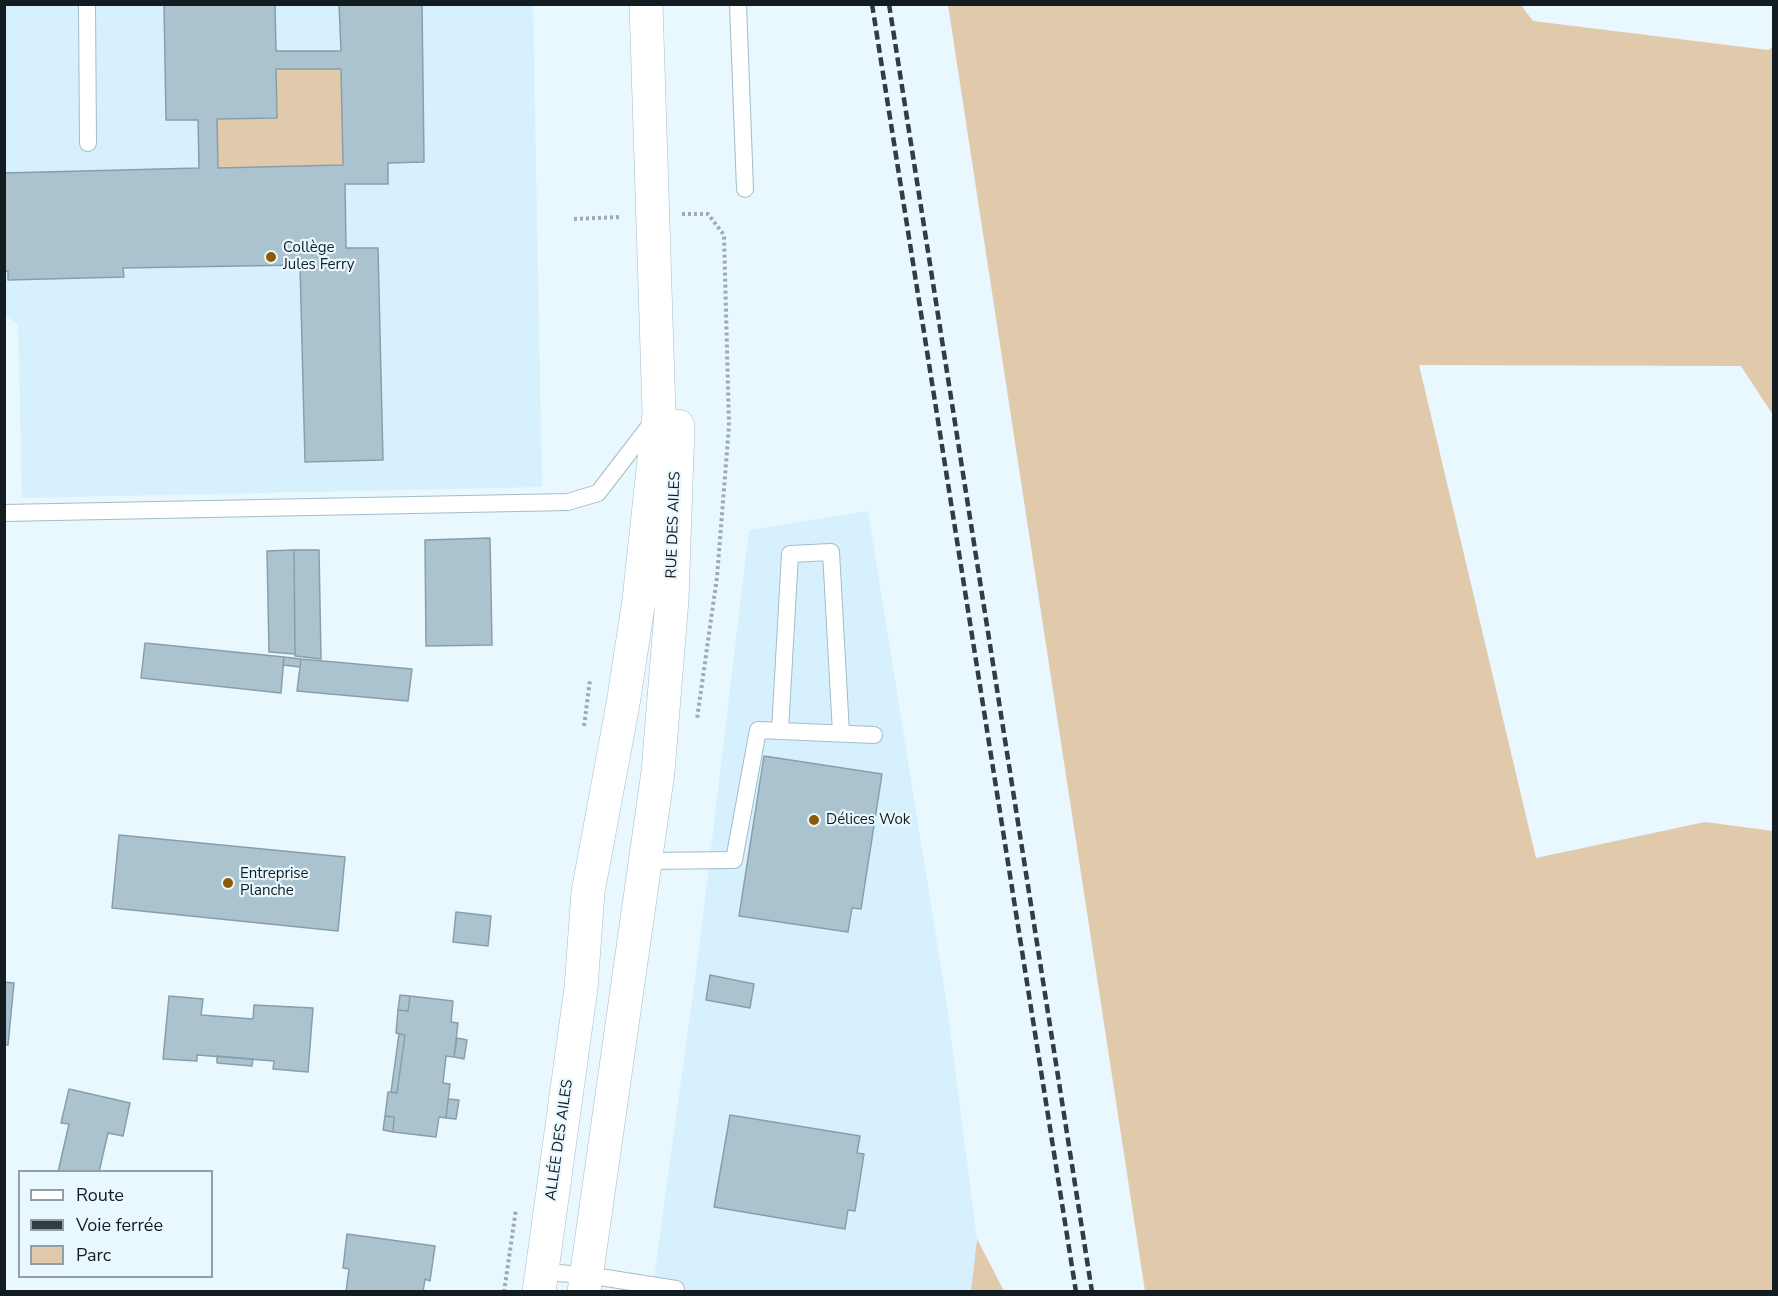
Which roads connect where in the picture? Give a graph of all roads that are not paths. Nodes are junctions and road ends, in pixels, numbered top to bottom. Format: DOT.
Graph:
graph roads {
  1 [pos="87,4"];
  2 [pos="646,4"];
  3 [pos="668,4"];
  4 [pos="738,4"];
  5 [pos="88,143"];
  6 [pos="745,189"];
  7 [pos="659,413"];
  8 [pos="4,513"];
  9 [pos="780,731"];
  10 [pos="841,733"];
  11 [pos="874,735"];
  12 [pos="645,861"];
  13 [pos="581,988"];
  14 [pos="540,1282"];
  15 [pos="586,1283"];
  16 [pos="676,1289"];
  1 -- 5 [label="lane"];
  2 -- 7 [label="main road, RUE DES AILES"];
  3 -- 12 [label="main road, RUE DES AILES"];
  4 -- 6 [label="lane"];
  7 -- 8 [label="lane"];
  7 -- 13 [label="main road, RUE DES AILES"];
  9 -- 10 [label="lane"];
  9 -- 10 [label="lane"];
  9 -- 12 [label="lane"];
  10 -- 11 [label="lane"];
  12 -- 15 [label="main road, RUE DES AILES"];
  13 -- 14 [label="main road, ALLÉE DES AILES"];
  14 -- 15 [label="lane"];
  15 -- 16 [label="lane"];
}
